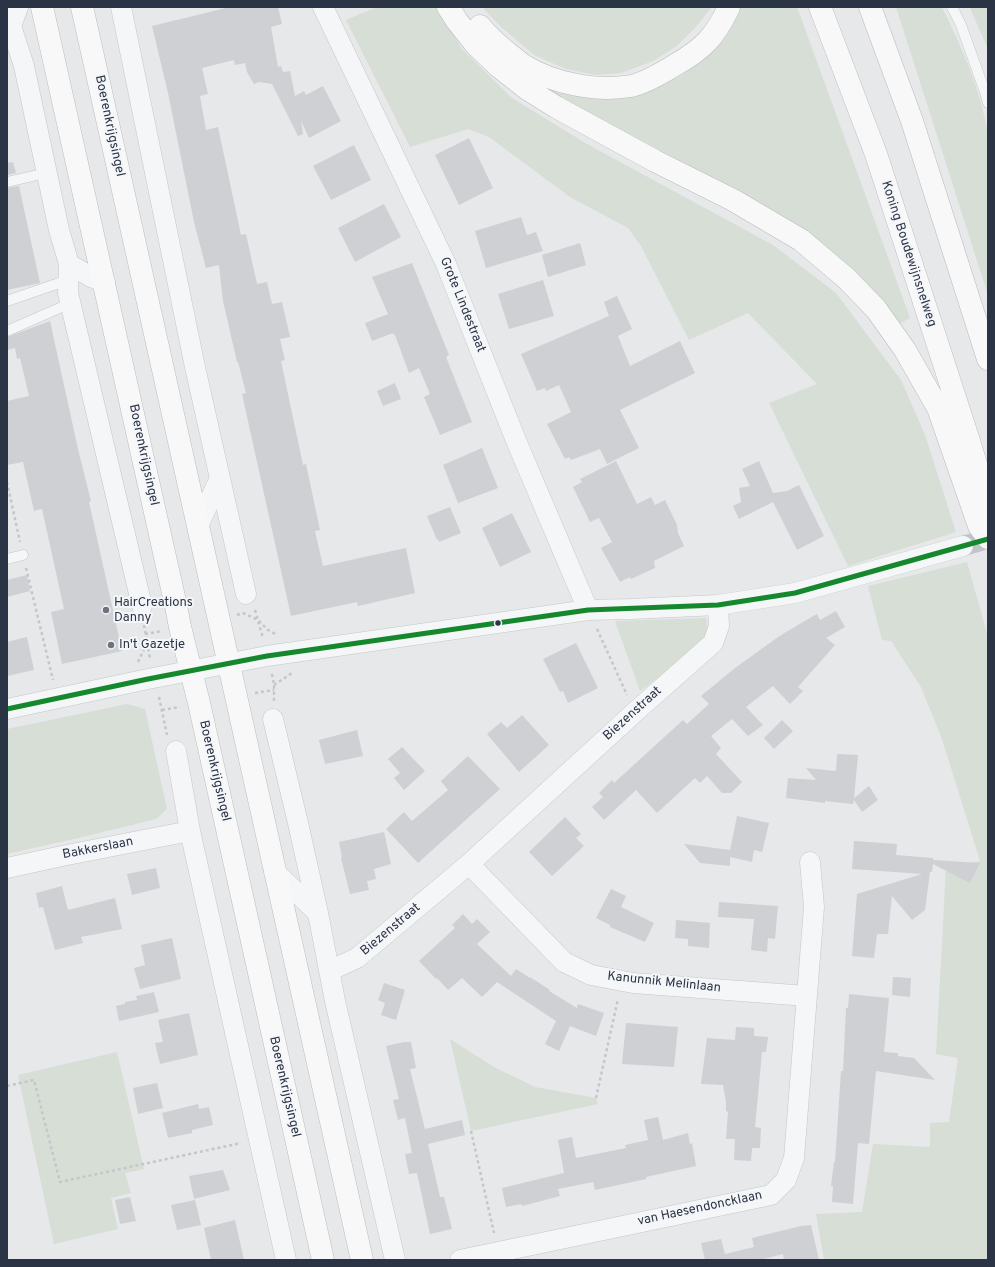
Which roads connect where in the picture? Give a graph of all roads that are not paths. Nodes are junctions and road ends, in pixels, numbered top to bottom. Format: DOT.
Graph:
graph roads {
  1 [pos="18,7"];
  2 [pos="42,7"];
  3 [pos="82,7"];
  4 [pos="121,7"];
  5 [pos="323,7"];
  6 [pos="448,7"];
  7 [pos="466,7"];
  8 [pos="729,7"];
  9 [pos="820,7"];
  10 [pos="870,7"];
  11 [pos="952,7"];
  12 [pos="9,26"];
  13 [pos="988,103"];
  14 [pos="46,173"];
  15 [pos="7,182"];
  16 [pos="68,272"];
  17 [pos="105,282"];
  18 [pos="7,301"];
  19 [pos="71,303"];
  20 [pos="7,331"];
  21 [pos="988,359"];
  22 [pos="220,478"];
  23 [pos="988,504"];
  24 [pos="198,526"];
  25 [pos="988,538"];
  26 [pos="963,546"];
  27 [pos="23,555"];
  28 [pos="7,559"];
  29 [pos="246,594"];
  30 [pos="718,605"];
  31 [pos="142,606"];
  32 [pos="588,610"];
  33 [pos="228,663"];
  34 [pos="191,670"];
  35 [pos="7,709"];
  36 [pos="273,719"];
  37 [pos="176,751"];
  38 [pos="190,831"];
  39 [pos="810,862"];
  40 [pos="469,864"];
  41 [pos="7,868"];
  42 [pos="274,871"];
  43 [pos="318,912"];
  44 [pos="329,971"];
  45 [pos="807,996"];
  46 [pos="286,1260"];
  47 [pos="323,1260"];
  48 [pos="362,1260"];
  49 [pos="396,1260"];
  50 [pos="460,1260"];
  1 -- 12 [label="street"];
  2 -- 17 [label="highway, Boerenkrijgsingel"];
  3 -- 24 [label="highway, Boerenkrijgsingel"];
  4 -- 22 [label="street"];
  5 -- 32 [label="street, Grote Lindestraat"];
  6 -- 25 [label="highway"];
  7 -- 8 [label="highway"];
  9 -- 23 [label="highway, Koning Boudewijnsnelweg"];
  10 -- 21 [label="highway"];
  11 -- 13 [label="lane"];
  12 -- 14 [label="street"];
  14 -- 15 [label="lane"];
  14 -- 16 [label="street"];
  16 -- 17 [label="street"];
  16 -- 18 [label="lane"];
  16 -- 19 [label="street"];
  17 -- 34 [label="highway, Boerenkrijgsingel"];
  19 -- 20 [label="lane"];
  19 -- 31 [label="street"];
  22 -- 24 [label="street"];
  22 -- 29 [label="street"];
  24 -- 33 [label="highway, Boerenkrijgsingel"];
  26 -- 30 [label="street"];
  27 -- 28 [label="lane"];
  30 -- 32 [label="street"];
  30 -- 40 [label="street, Biezenstraat"];
  32 -- 33 [label="street"];
  33 -- 34 [label="street"];
  33 -- 42 [label="highway, Boerenkrijgsingel"];
  34 -- 35 [label="street"];
  34 -- 47 [label="highway, Boerenkrijgsingel"];
  36 -- 43 [label="street"];
  37 -- 38 [label="street"];
  38 -- 41 [label="street, Bakkerslaan"];
  38 -- 46 [label="street"];
  39 -- 45 [label="street, van Haesendoncklaan"];
  40 -- 44 [label="street, Biezenstraat"];
  40 -- 45 [label="street, Kanunnik Melinlaan"];
  42 -- 43 [label="street"];
  42 -- 48 [label="highway, Boerenkrijgsingel"];
  43 -- 44 [label="street"];
  44 -- 49 [label="street"];
  45 -- 50 [label="street, van Haesendoncklaan"];
}
